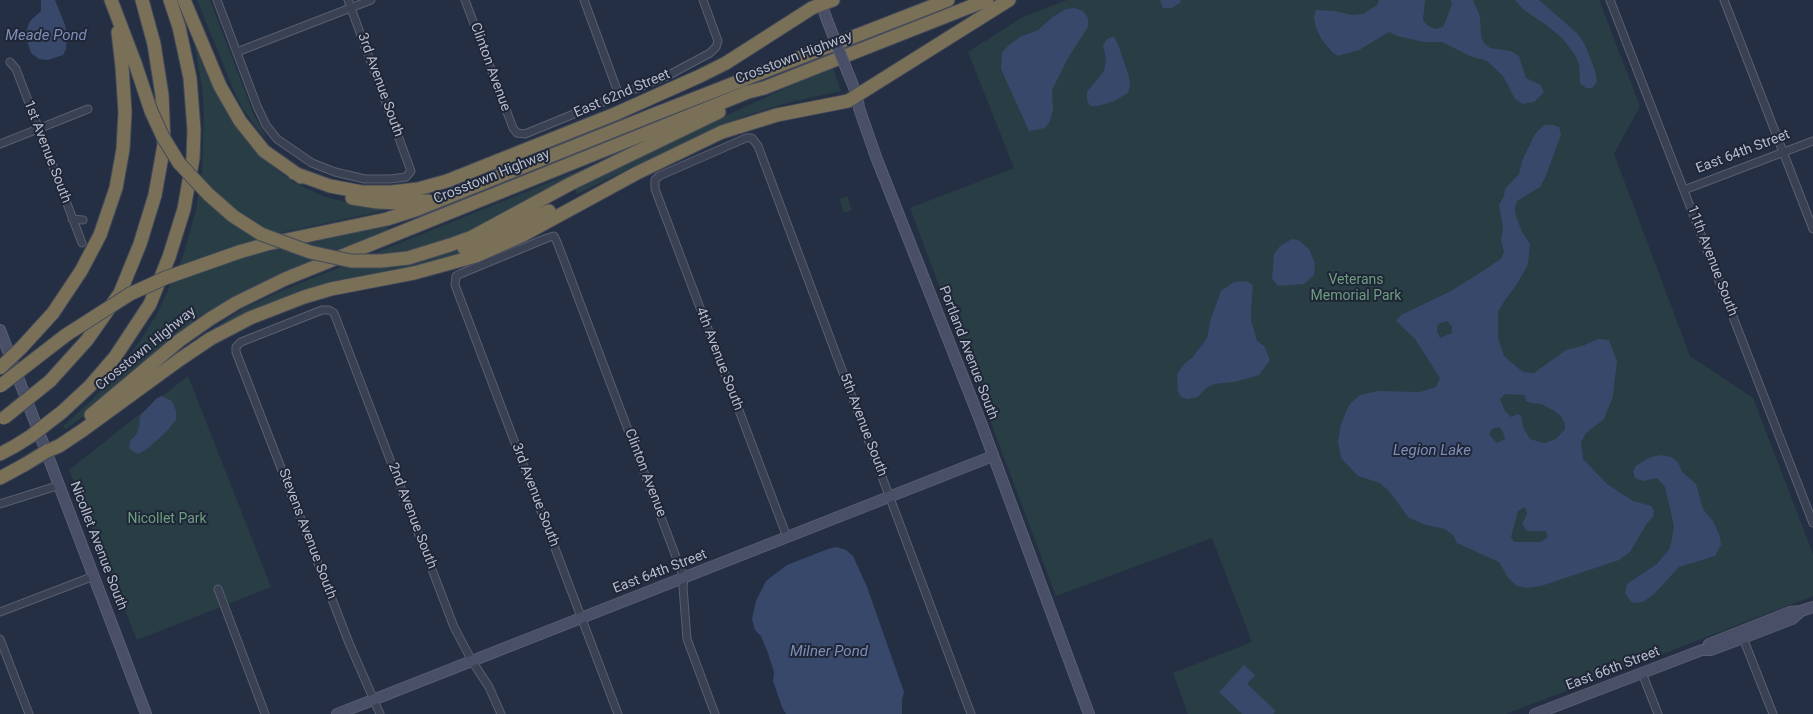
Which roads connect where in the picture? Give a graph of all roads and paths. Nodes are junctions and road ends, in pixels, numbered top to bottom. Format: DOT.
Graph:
graph roads {
  1 [pos="142,0"];
  2 [pos="170,0"];
  3 [pos="184,0"];
  4 [pos="217,0"];
  5 [pos="348,0"];
  6 [pos="371,0"];
  7 [pos="465,0"];
  8 [pos="584,0"];
  9 [pos="703,0"];
  10 [pos="948,0"];
  11 [pos="987,0"];
  12 [pos="1009,0"];
  13 [pos="1610,0"];
  14 [pos="1724,0"];
  15 [pos="825,1"];
  16 [pos="113,5"];
  17 [pos="351,8"];
  18 [pos="237,52"];
  19 [pos="10,62"];
  20 [pos="764,88"];
  21 [pos="619,95"];
  22 [pos="857,95"];
  23 [pos="88,109"];
  24 [pos="39,129"];
  25 [pos="517,133"];
  26 [pos="752,138"];
  27 [pos="1813,140"];
  28 [pos="0,144"];
  29 [pos="1783,152"];
  30 [pos="294,173"];
  31 [pos="637,173"];
  32 [pos="1684,190"];
  33 [pos="440,200"];
  34 [pos="72,219"];
  35 [pos="83,220"];
  36 [pos="1813,229"];
  37 [pos="554,236"];
  38 [pos="82,243"];
  39 [pos="408,258"];
  40 [pos="334,313"];
  41 [pos="0,330"];
  42 [pos="3,346"];
  43 [pos="0,368"];
  44 [pos="0,386"];
  45 [pos="2,420"];
  46 [pos="68,437"];
  47 [pos="0,454"];
  48 [pos="993,456"];
  49 [pos="0,478"];
  50 [pos="60,485"];
  51 [pos="889,496"];
  52 [pos="0,504"];
  53 [pos="1813,523"];
  54 [pos="787,537"];
  55 [pos="94,576"];
  56 [pos="684,578"];
  57 [pos="218,589"];
  58 [pos="1813,607"];
  59 [pos="1801,611"];
  60 [pos="0,612"];
  61 [pos="582,618"];
  62 [pos="1743,638"];
  63 [pos="0,639"];
  64 [pos="1702,650"];
  65 [pos="472,661"];
  66 [pos="1642,673"];
  67 [pos="374,700"];
  68 [pos="1541,713"];
  69 [pos="29,714"];
  70 [pos="146,714"];
  71 [pos="264,714"];
  72 [pos="337,714"];
  73 [pos="380,714"];
  74 [pos="501,714"];
  75 [pos="618,714"];
  76 [pos="715,714"];
  77 [pos="972,714"];
  78 [pos="1089,714"];
  79 [pos="1658,714"];
  80 [pos="1773,714"];
  1 -- 45 [label="highway, bridge"];
  2 -- 47 [label="highway, bridge"];
  3 -- 30 [label="highway"];
  4 -- 18 [label="street"];
  5 -- 17 [label="street, 3rd Avenue South"];
  6 -- 17 [label="street"];
  7 -- 25 [label="street, Clinton Avenue"];
  8 -- 21 [label="street"];
  9 -- 21 [label="street, East 62nd Street"];
  10 -- 33 [label="highway, Crosstown Highway"];
  11 -- 20 [label="highway, Crosstown Highway"];
  12 -- 22 [label="highway"];
  13 -- 32 [label="street, 11th Avenue South"];
  14 -- 29 [label="street"];
  15 -- 22 [label="main road, Portland Avenue South, bridge"];
  15 -- 30 [label="highway"];
  16 -- 39 [label="highway, bridge"];
  16 -- 43 [label="highway, bridge"];
  17 -- 18 [label="street"];
  17 -- 18 [label="street, 3rd Avenue South"];
  19 -- 24 [label="street, 1st Avenue South"];
  20 -- 39 [label="highway"];
  20 -- 46 [label="highway, Crosstown Highway"];
  21 -- 25 [label="street, East 62nd Street"];
  22 -- 31 [label="highway"];
  22 -- 48 [label="main road, Portland Avenue South"];
  23 -- 24 [label="street"];
  24 -- 28 [label="street"];
  24 -- 34 [label="street, 1st Avenue South"];
  26 -- 51 [label="street, 5th Avenue South"];
  26 -- 54 [label="street, 4th Avenue South"];
  27 -- 29 [label="street, East 64th Street"];
  29 -- 32 [label="street, East 64th Street"];
  29 -- 36 [label="street"];
  30 -- 33 [label="highway"];
  31 -- 39 [label="highway"];
  31 -- 46 [label="highway"];
  32 -- 53 [label="street, 11th Avenue South"];
  33 -- 44 [label="highway, Crosstown Highway, bridge"];
  34 -- 35 [label="street"];
  34 -- 38 [label="street, 1st Avenue South"];
  37 -- 56 [label="street, Clinton Avenue"];
  37 -- 61 [label="street, 3rd Avenue South"];
  40 -- 65 [label="street, 2nd Avenue South"];
  40 -- 67 [label="street, Stevens Avenue South"];
  41 -- 42 [label="main road, Nicollet Avenue South"];
  42 -- 50 [label="main road, Nicollet Avenue South"];
  46 -- 49 [label="highway, Crosstown Highway, bridge"];
  48 -- 51 [label="main road, East 64th Street"];
  48 -- 78 [label="main road, Portland Avenue South"];
  50 -- 52 [label="street"];
  50 -- 55 [label="main road, Nicollet Avenue South"];
  51 -- 54 [label="main road, East 64th Street"];
  51 -- 77 [label="street, 5th Avenue South"];
  54 -- 56 [label="main road, East 64th Street"];
  55 -- 60 [label="street"];
  55 -- 70 [label="main road, Nicollet Avenue South"];
  56 -- 61 [label="main road, East 64th Street"];
  56 -- 76 [label="street, Clinton Avenue"];
  57 -- 71 [label="street"];
  58 -- 59 [label="main road, East 66th Street"];
  59 -- 62 [label="main road, East 66th Street"];
  59 -- 64 [label="main road, East 66th Street"];
  61 -- 65 [label="main road, East 64th Street"];
  61 -- 75 [label="street, 3rd Avenue South"];
  62 -- 64 [label="main road, East 66th Street"];
  62 -- 80 [label="street"];
  63 -- 69 [label="street"];
  64 -- 66 [label="main road, East 66th Street"];
  65 -- 67 [label="main road, East 64th Street"];
  65 -- 74 [label="street, 2nd Avenue South"];
  66 -- 68 [label="main road, East 66th Street"];
  66 -- 79 [label="street"];
  67 -- 72 [label="main road, East 64th Street"];
  67 -- 73 [label="street, Stevens Avenue South"];
}
